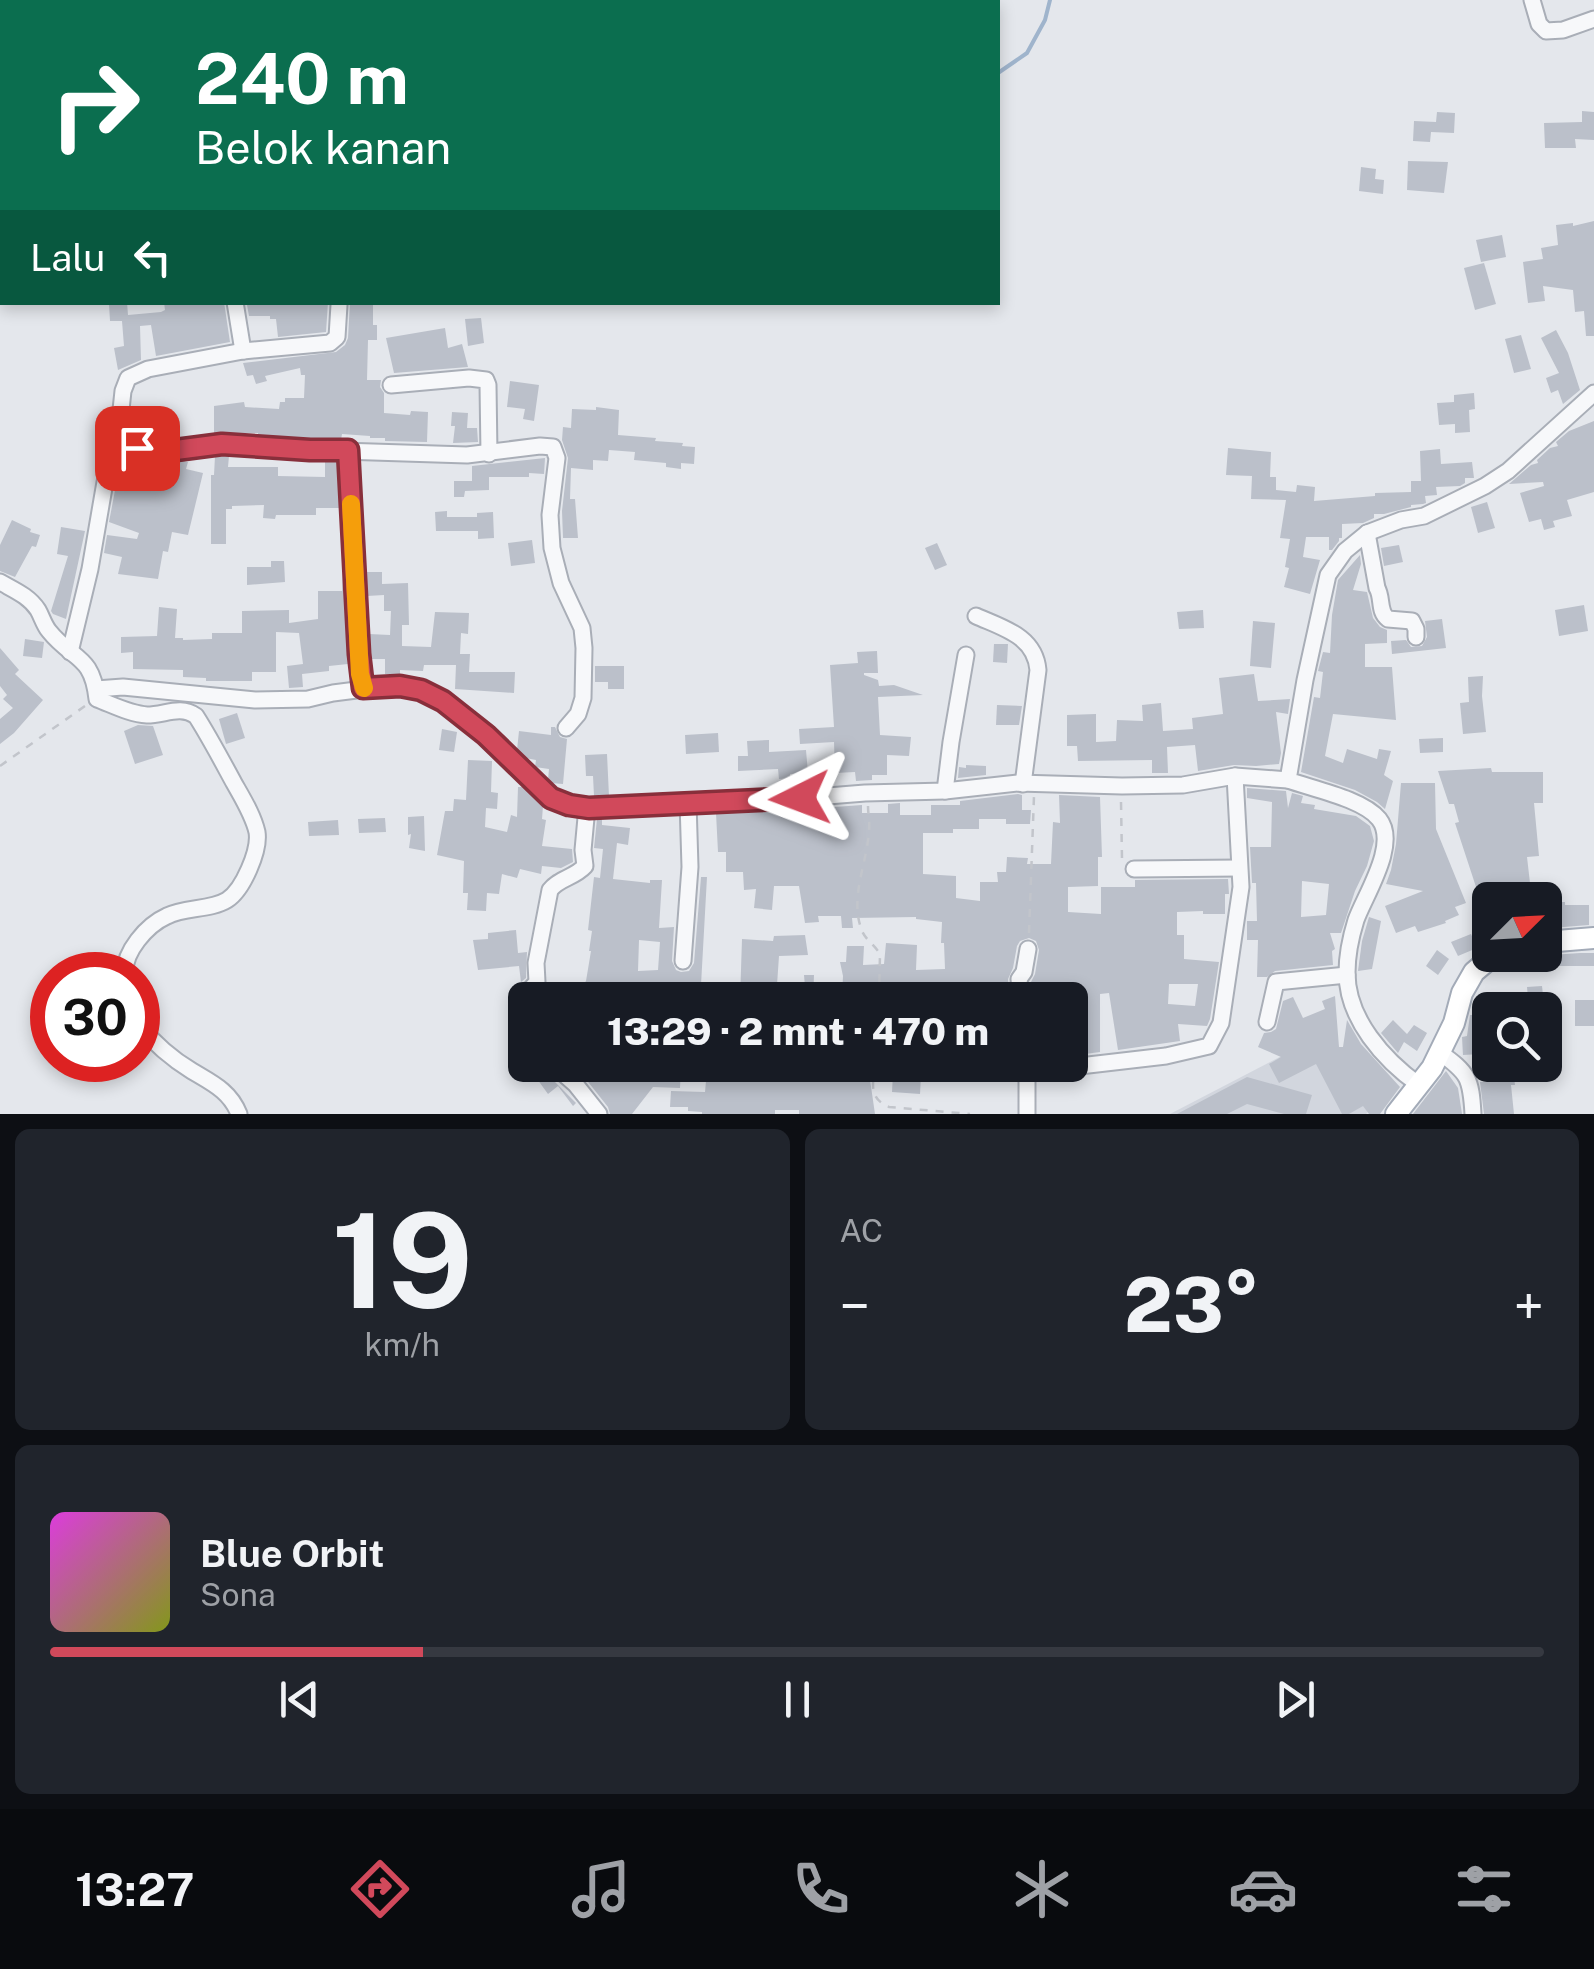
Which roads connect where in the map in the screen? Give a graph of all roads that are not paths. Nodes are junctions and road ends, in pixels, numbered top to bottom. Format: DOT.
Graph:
graph roads {
  1 [pos="1532,0"];
  2 [pos="1594,19"];
  3 [pos="236,305"];
  4 [pos="339,306"];
  5 [pos="243,351"];
  6 [pos="391,386"];
  7 [pos="1594,393"];
  8 [pos="116,447"];
  9 [pos="348,450"];
  10 [pos="489,454"];
  11 [pos="1367,533"];
  12 [pos="0,582"];
  13 [pos="976,616"];
  14 [pos="1416,637"];
  15 [pos="70,652"];
  16 [pos="966,655"];
  17 [pos="363,688"];
  18 [pos="97,694"];
  19 [pos="566,728"];
  20 [pos="1236,776"];
  21 [pos="1288,780"];
  22 [pos="1029,785"];
  23 [pos="945,791"];
  24 [pos="688,802"];
  25 [pos="587,808"];
  26 [pos="1134,868"];
  27 [pos="1239,868"];
  28 [pos="1594,938"];
  29 [pos="1562,941"];
  30 [pos="1028,948"];
  31 [pos="129,952"];
  32 [pos="684,961"];
  33 [pos="1474,972"];
  34 [pos="1346,975"];
  35 [pos="537,982"];
  36 [pos="1019,982"];
  37 [pos="1268,1022"];
  38 [pos="160,1047"];
  39 [pos="1439,1052"];
  40 [pos="1088,1064"];
  41 [pos="572,1082"];
  42 [pos="1027,1082"];
  43 [pos="1419,1085"];
  44 [pos="239,1114"];
  45 [pos="599,1114"];
  46 [pos="1027,1114"];
  47 [pos="1396,1114"];
  48 [pos="1473,1114"];
  1 -- 2 [label="street"];
  3 -- 5 [label="street"];
  4 -- 5 [label="street"];
  5 -- 8 [label="street"];
  6 -- 10 [label="street"];
  7 -- 11 [label="street"];
  8 -- 9 [label="street"];
  8 -- 15 [label="street"];
  9 -- 10 [label="street"];
  9 -- 17 [label="street"];
  10 -- 19 [label="street"];
  11 -- 14 [label="street"];
  11 -- 21 [label="street"];
  12 -- 15 [label="street"];
  13 -- 22 [label="street"];
  15 -- 18 [label="street"];
  16 -- 23 [label="street"];
  17 -- 18 [label="street"];
  17 -- 25 [label="street"];
  18 -- 31 [label="street"];
  20 -- 21 [label="street"];
  20 -- 22 [label="street"];
  20 -- 27 [label="street"];
  21 -- 34 [label="street"];
  22 -- 23 [label="street"];
  23 -- 24 [label="street"];
  24 -- 25 [label="street"];
  24 -- 32 [label="street"];
  25 -- 35 [label="street"];
  26 -- 27 [label="street"];
  27 -- 40 [label="street"];
  28 -- 29 [label="main road"];
  30 -- 36 [label="street"];
  33 -- 39 [label="main road"];
  34 -- 37 [label="street"];
  34 -- 43 [label="street"];
  38 -- 44 [label="street"];
  39 -- 43 [label="main road"];
  39 -- 48 [label="street"];
  41 -- 45 [label="street"];
  42 -- 46 [label="street"];
  43 -- 47 [label="main road"];
}
